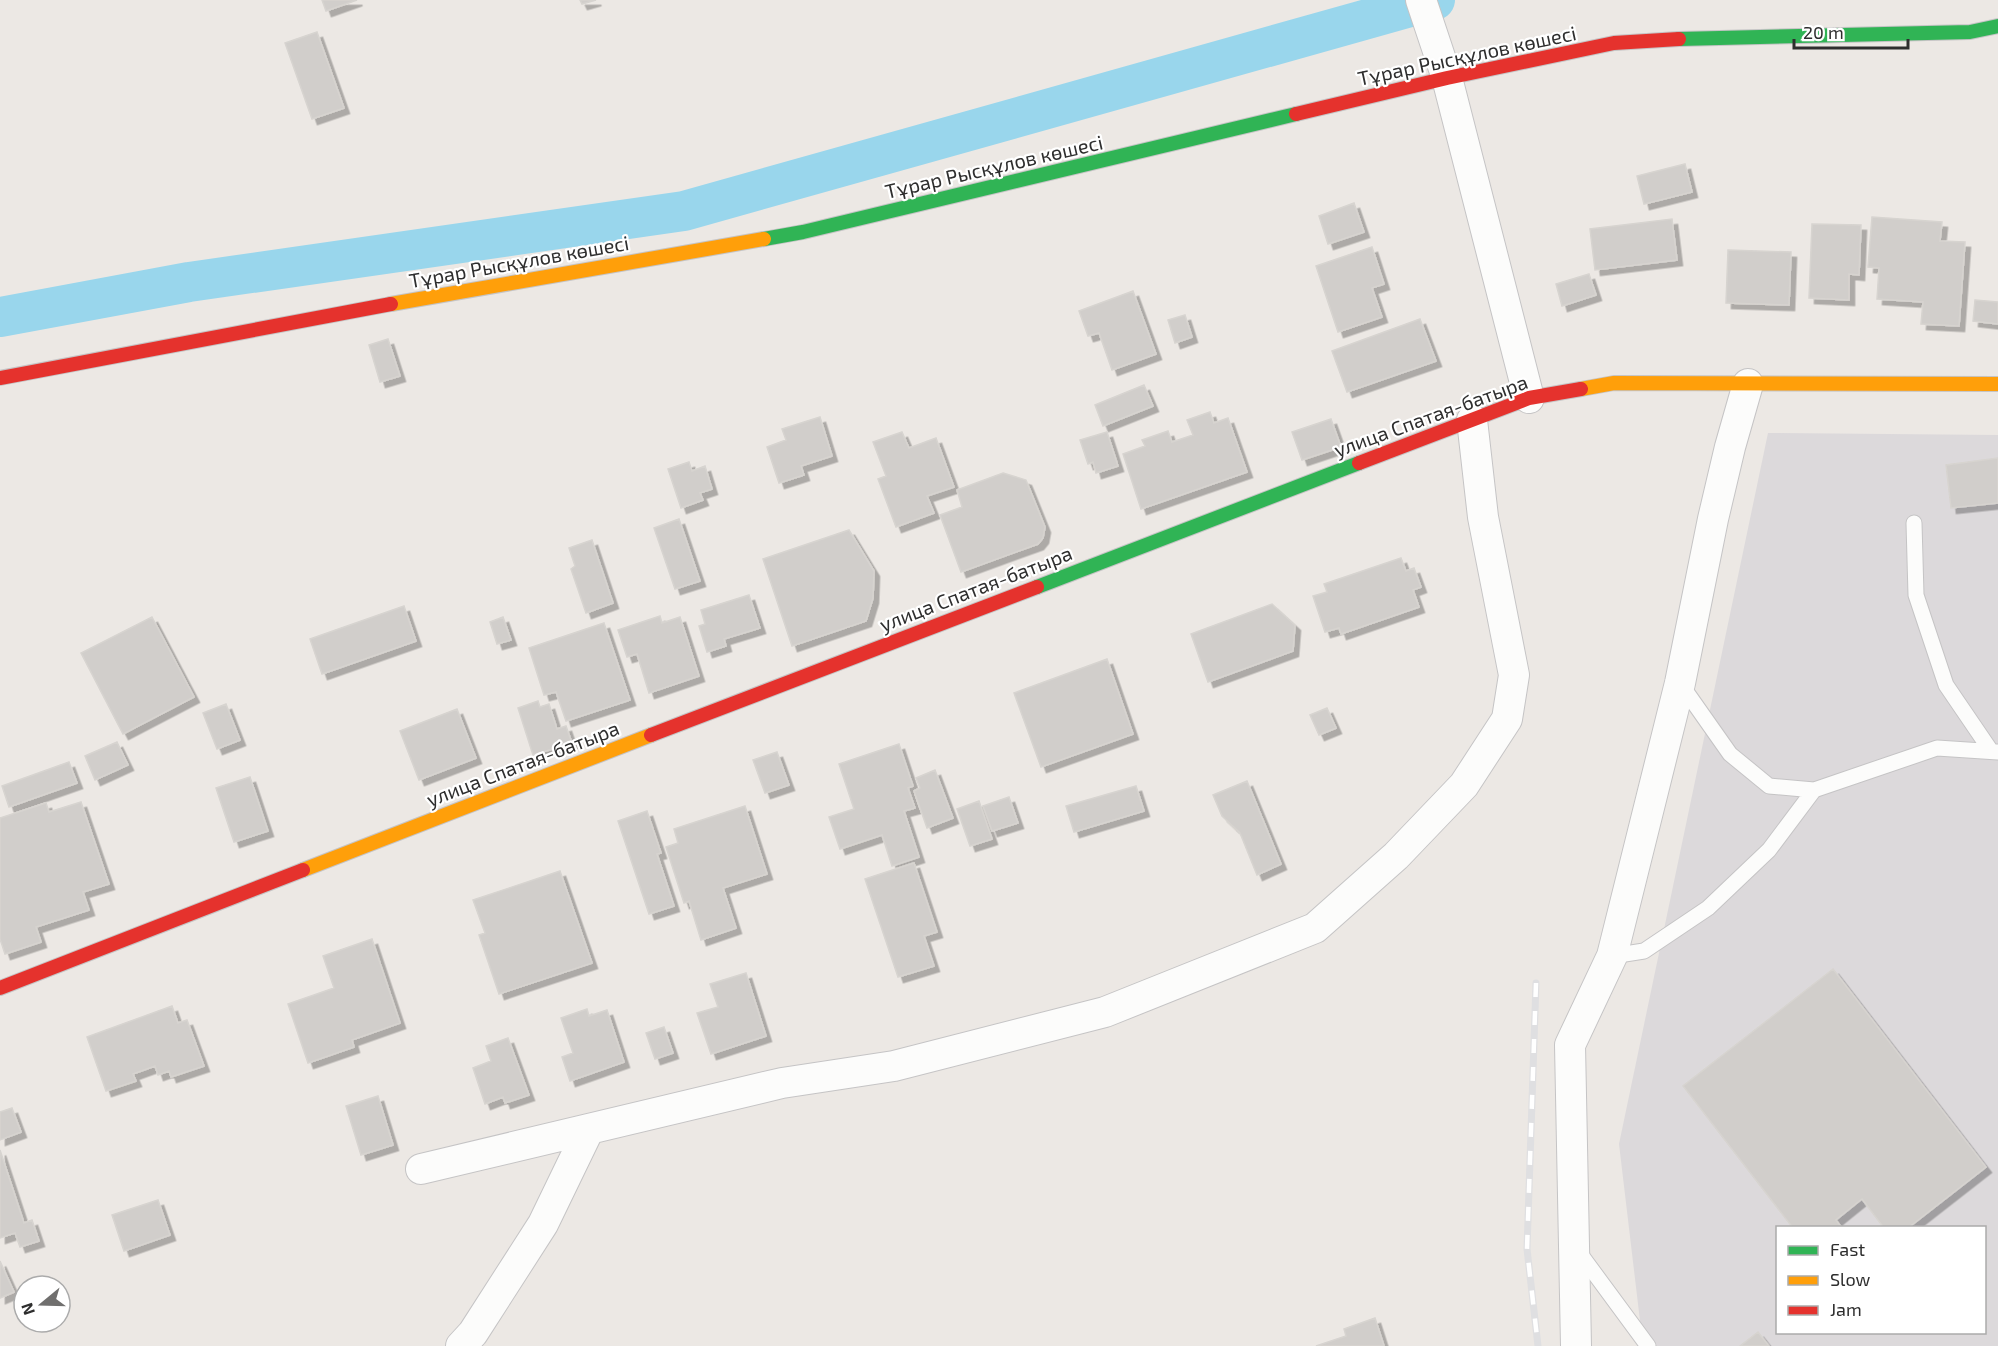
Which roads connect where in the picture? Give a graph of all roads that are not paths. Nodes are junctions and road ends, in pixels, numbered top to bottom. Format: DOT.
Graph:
graph roads {
  1 [pos="1421,0"];
  2 [pos="1998,26"];
  3 [pos="1444,67"];
  4 [pos="0,378"];
  5 [pos="1748,384"];
  6 [pos="1998,384"];
  7 [pos="1529,398"];
  8 [pos="1472,420"];
  9 [pos="1914,523"];
  10 [pos="1680,683"];
  11 [pos="1994,751"];
  12 [pos="1814,790"];
  13 [pos="1612,956"];
  14 [pos="0,988"];
  15 [pos="589,1129"];
  16 [pos="421,1169"];
  17 [pos="1575,1246"];
  18 [pos="461,1346"];
  19 [pos="1576,1346"];
  20 [pos="1648,1346"];
  1 -- 3 [label="street"];
  2 -- 3 [label="street, Тұрар Рысқұлов көшесі"];
  3 -- 4 [label="street, Тұрар Рысқұлов көшесі"];
  3 -- 7 [label="street"];
  5 -- 6 [label="street, улица Спатая-батыра"];
  5 -- 7 [label="street, улица Спатая-батыра"];
  5 -- 10 [label="street"];
  7 -- 8 [label="street, улица Спатая-батыра"];
  8 -- 14 [label="street, улица Спатая-батыра"];
  8 -- 15 [label="street"];
  9 -- 11 [label="lane"];
  10 -- 12 [label="lane"];
  10 -- 13 [label="street"];
  11 -- 12 [label="lane"];
  12 -- 13 [label="lane"];
  13 -- 17 [label="street"];
  15 -- 16 [label="street"];
  15 -- 18 [label="street"];
  17 -- 19 [label="street"];
  17 -- 20 [label="lane"];
}
